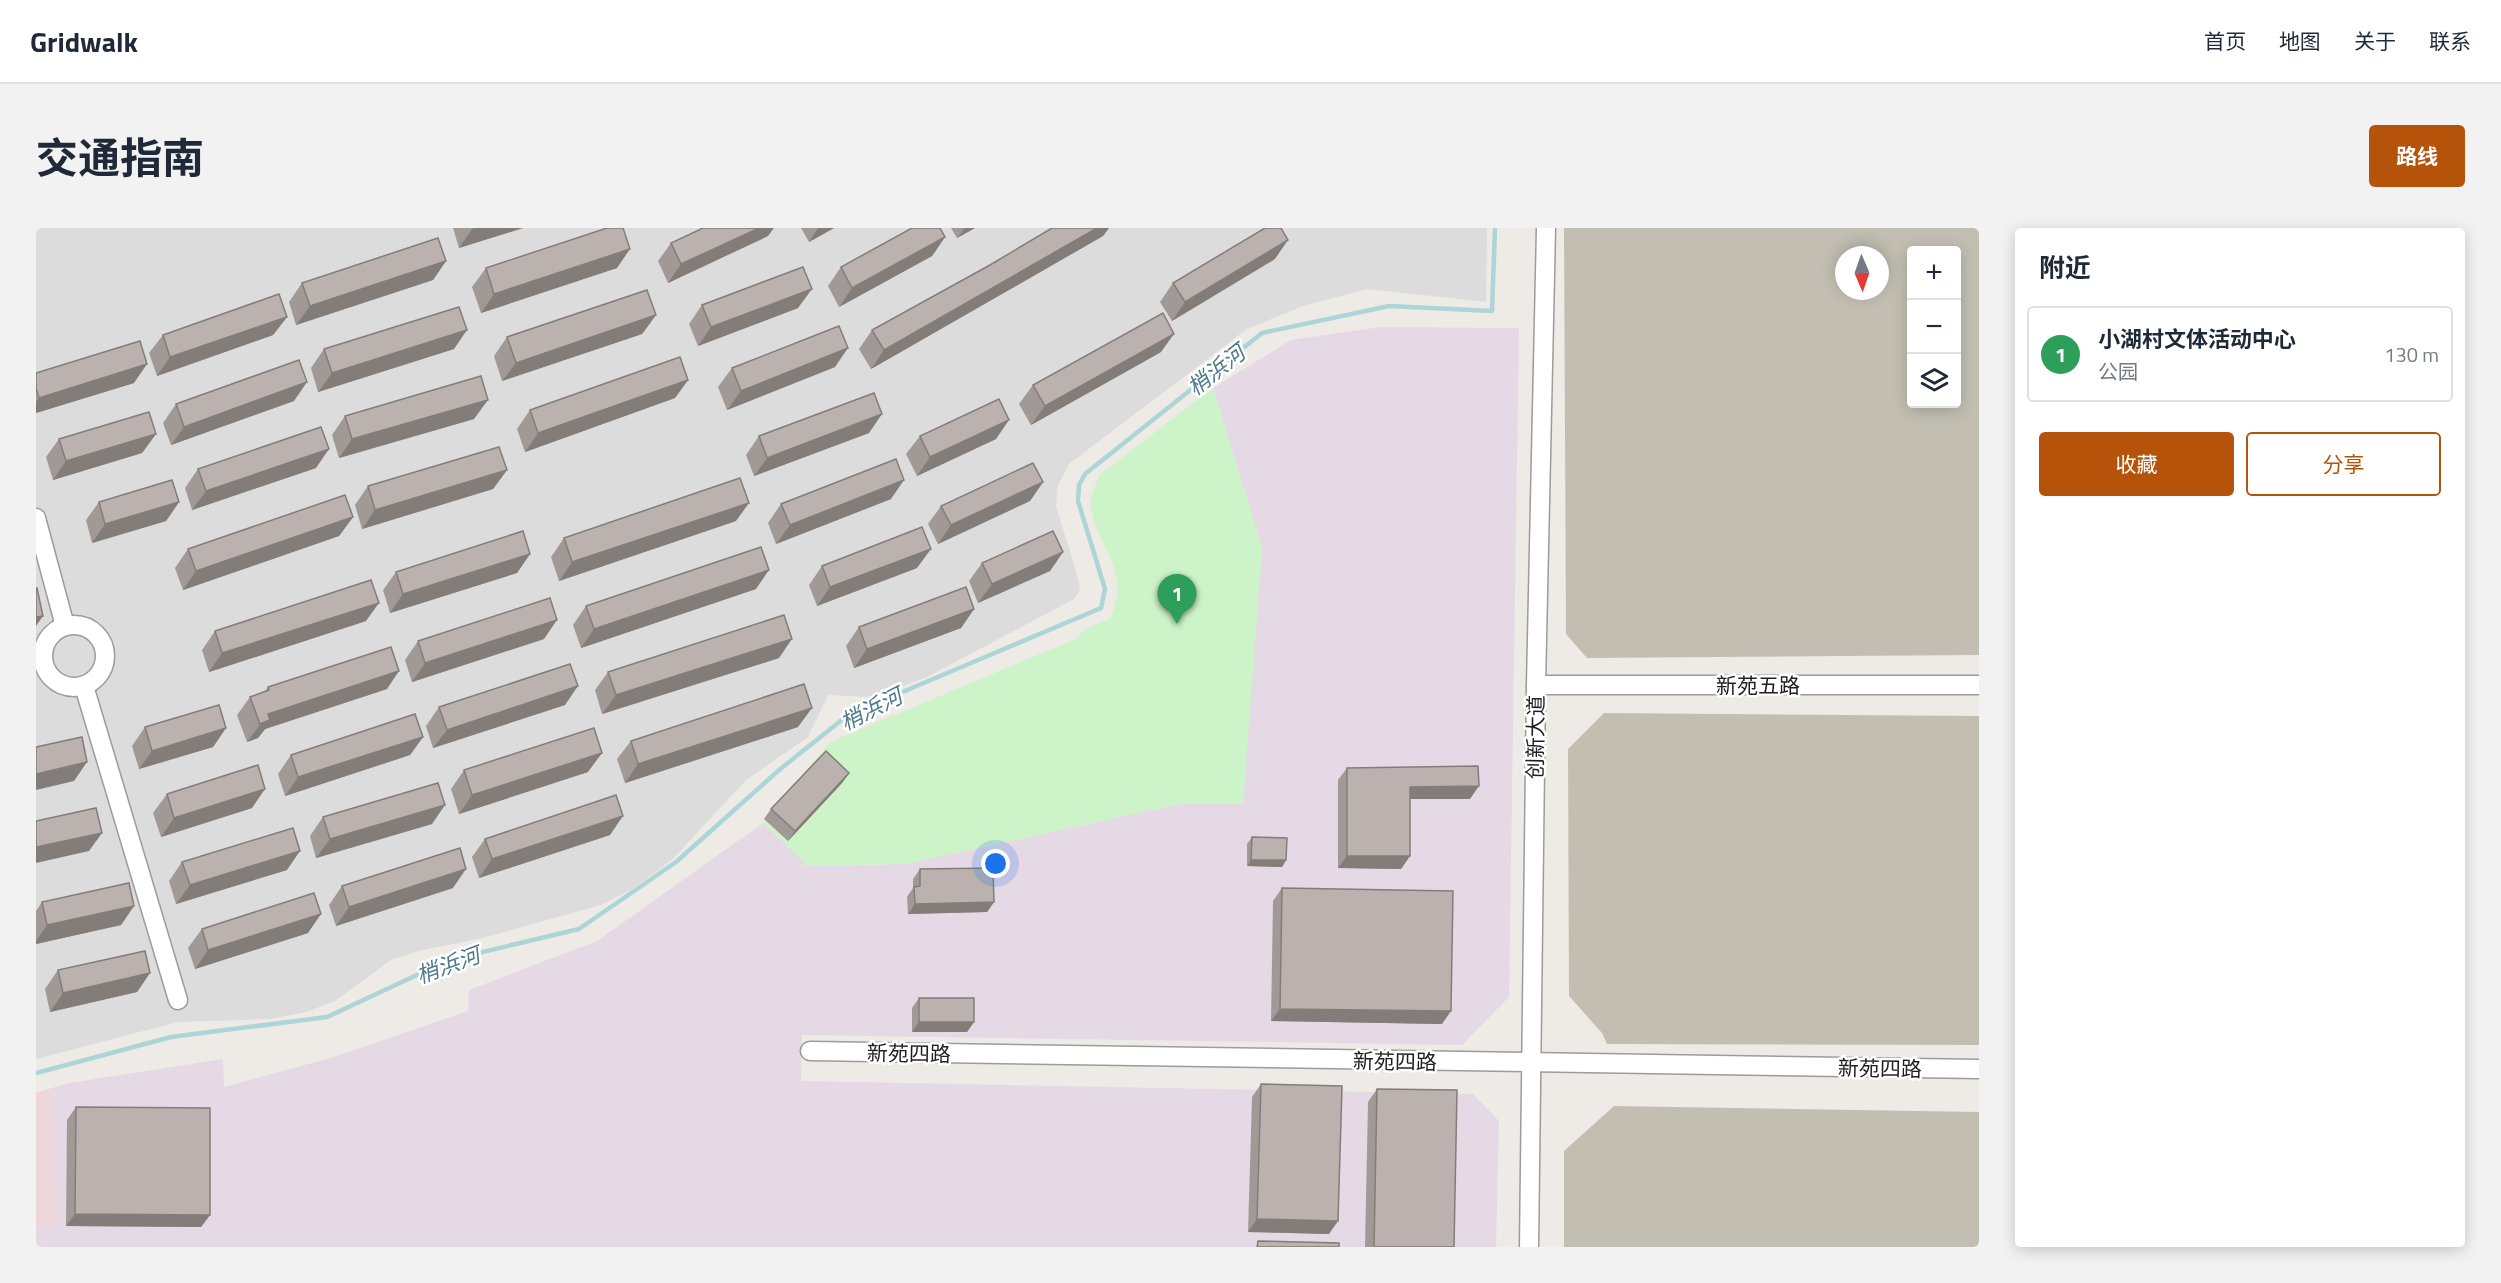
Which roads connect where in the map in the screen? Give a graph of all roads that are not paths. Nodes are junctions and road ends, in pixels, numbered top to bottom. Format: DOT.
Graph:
graph roads {
  1 [pos="1546,228"];
  2 [pos="36,519"];
  3 [pos="65,626"];
  4 [pos="1536,685"];
  5 [pos="1979,685"];
  6 [pos="84,686"];
  7 [pos="178,1000"];
  8 [pos="810,1051"];
  9 [pos="1531,1063"];
  10 [pos="1979,1069"];
  11 [pos="1529,1247"];
  1 -- 4 [label="street, 创新大道"];
  2 -- 3 [label="street"];
  3 -- 6 [label="street"];
  3 -- 6 [label="street"];
  4 -- 5 [label="street, 新苑五路"];
  4 -- 9 [label="street, 创新大道"];
  6 -- 7 [label="street"];
  8 -- 9 [label="street, 新苑四路"];
  9 -- 10 [label="street, 新苑四路"];
  9 -- 11 [label="street, 创新大道"];
}
